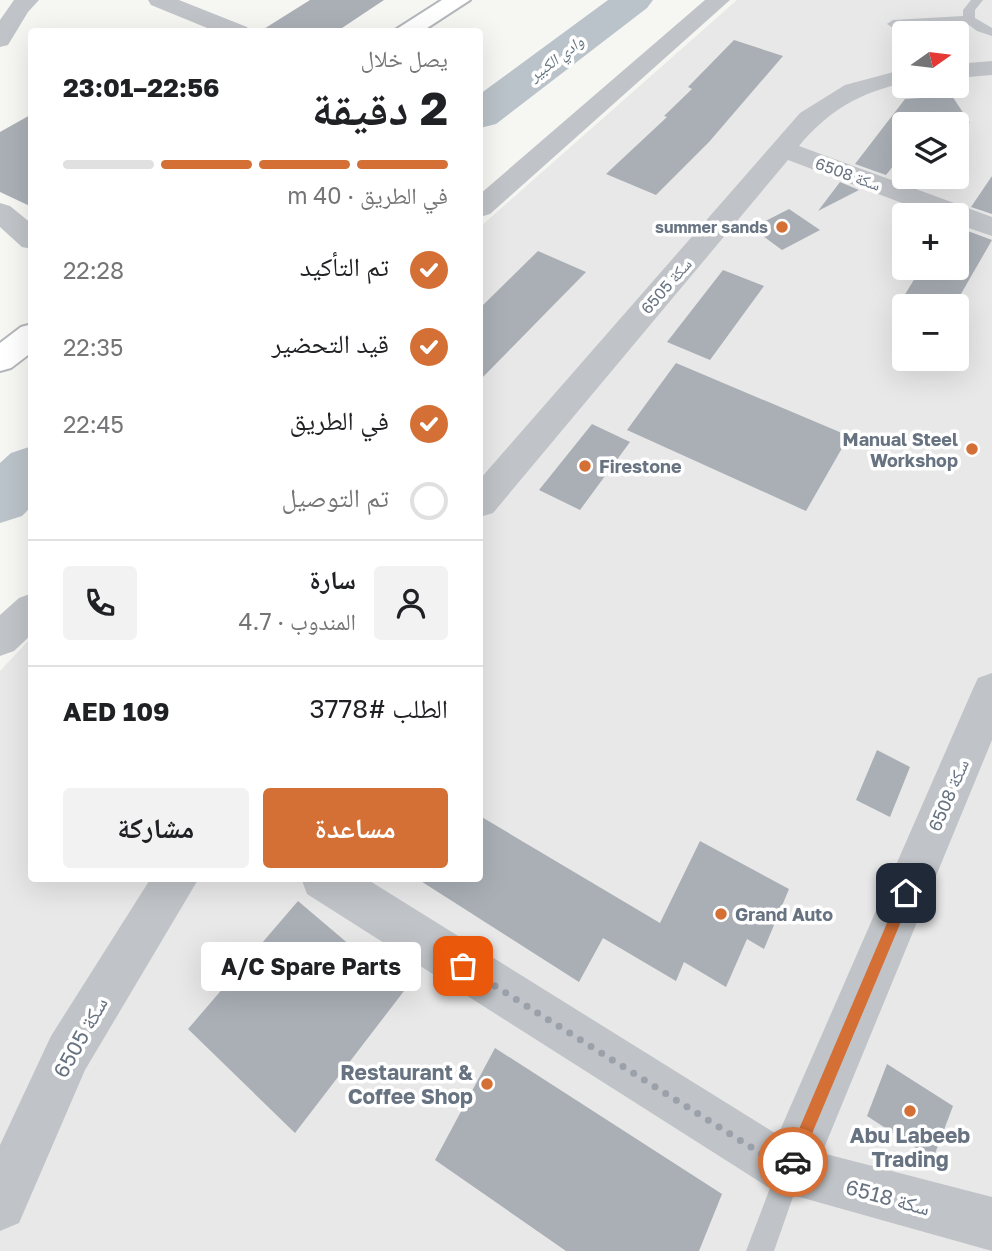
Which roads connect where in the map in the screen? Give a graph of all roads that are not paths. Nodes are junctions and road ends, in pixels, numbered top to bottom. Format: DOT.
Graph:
graph roads {
  1 [pos="28,0"];
  2 [pos="159,0"];
  3 [pos="428,0"];
  4 [pos="459,0"];
  5 [pos="719,0"];
  6 [pos="977,0"];
  7 [pos="969,19"];
  8 [pos="939,21"];
  9 [pos="229,28"];
  10 [pos="396,28"];
  11 [pos="410,28"];
  12 [pos="992,32"];
  13 [pos="0,40"];
  14 [pos="992,68"];
  15 [pos="970,70"];
  16 [pos="892,79"];
  17 [pos="783,149"];
  18 [pos="483,205"];
  19 [pos="0,212"];
  20 [pos="992,228"];
  21 [pos="28,236"];
  22 [pos="28,338"];
  23 [pos="0,360"];
  24 [pos="483,499"];
  25 [pos="28,613"];
  26 [pos="0,639"];
  27 [pos="992,691"];
  28 [pos="175,882"];
  29 [pos="329,882"];
  30 [pos="789,1171"];
  31 [pos="0,1204"];
  32 [pos="992,1224"];
  33 [pos="761,1251"];
  1 -- 13 [label="street"];
  2 -- 9 [label="street"];
  3 -- 10 [label="street"];
  4 -- 11 [label="street"];
  5 -- 18 [label="street"];
  6 -- 7 [label="lane"];
  7 -- 8 [label="lane"];
  7 -- 12 [label="lane"];
  14 -- 15 [label="street"];
  16 -- 17 [label="street, سكة 6505"];
  17 -- 20 [label="street, سكة 6508"];
  17 -- 24 [label="street, سكة 6505"];
  19 -- 21 [label="street"];
  22 -- 23 [label="street"];
  25 -- 26 [label="street"];
  27 -- 30 [label="street, سكة 6508"];
  28 -- 31 [label="street, سكة 6505"];
  29 -- 30 [label="street, سكة 6518"];
  30 -- 32 [label="street, سكة 6518"];
  30 -- 33 [label="lane"];
}
